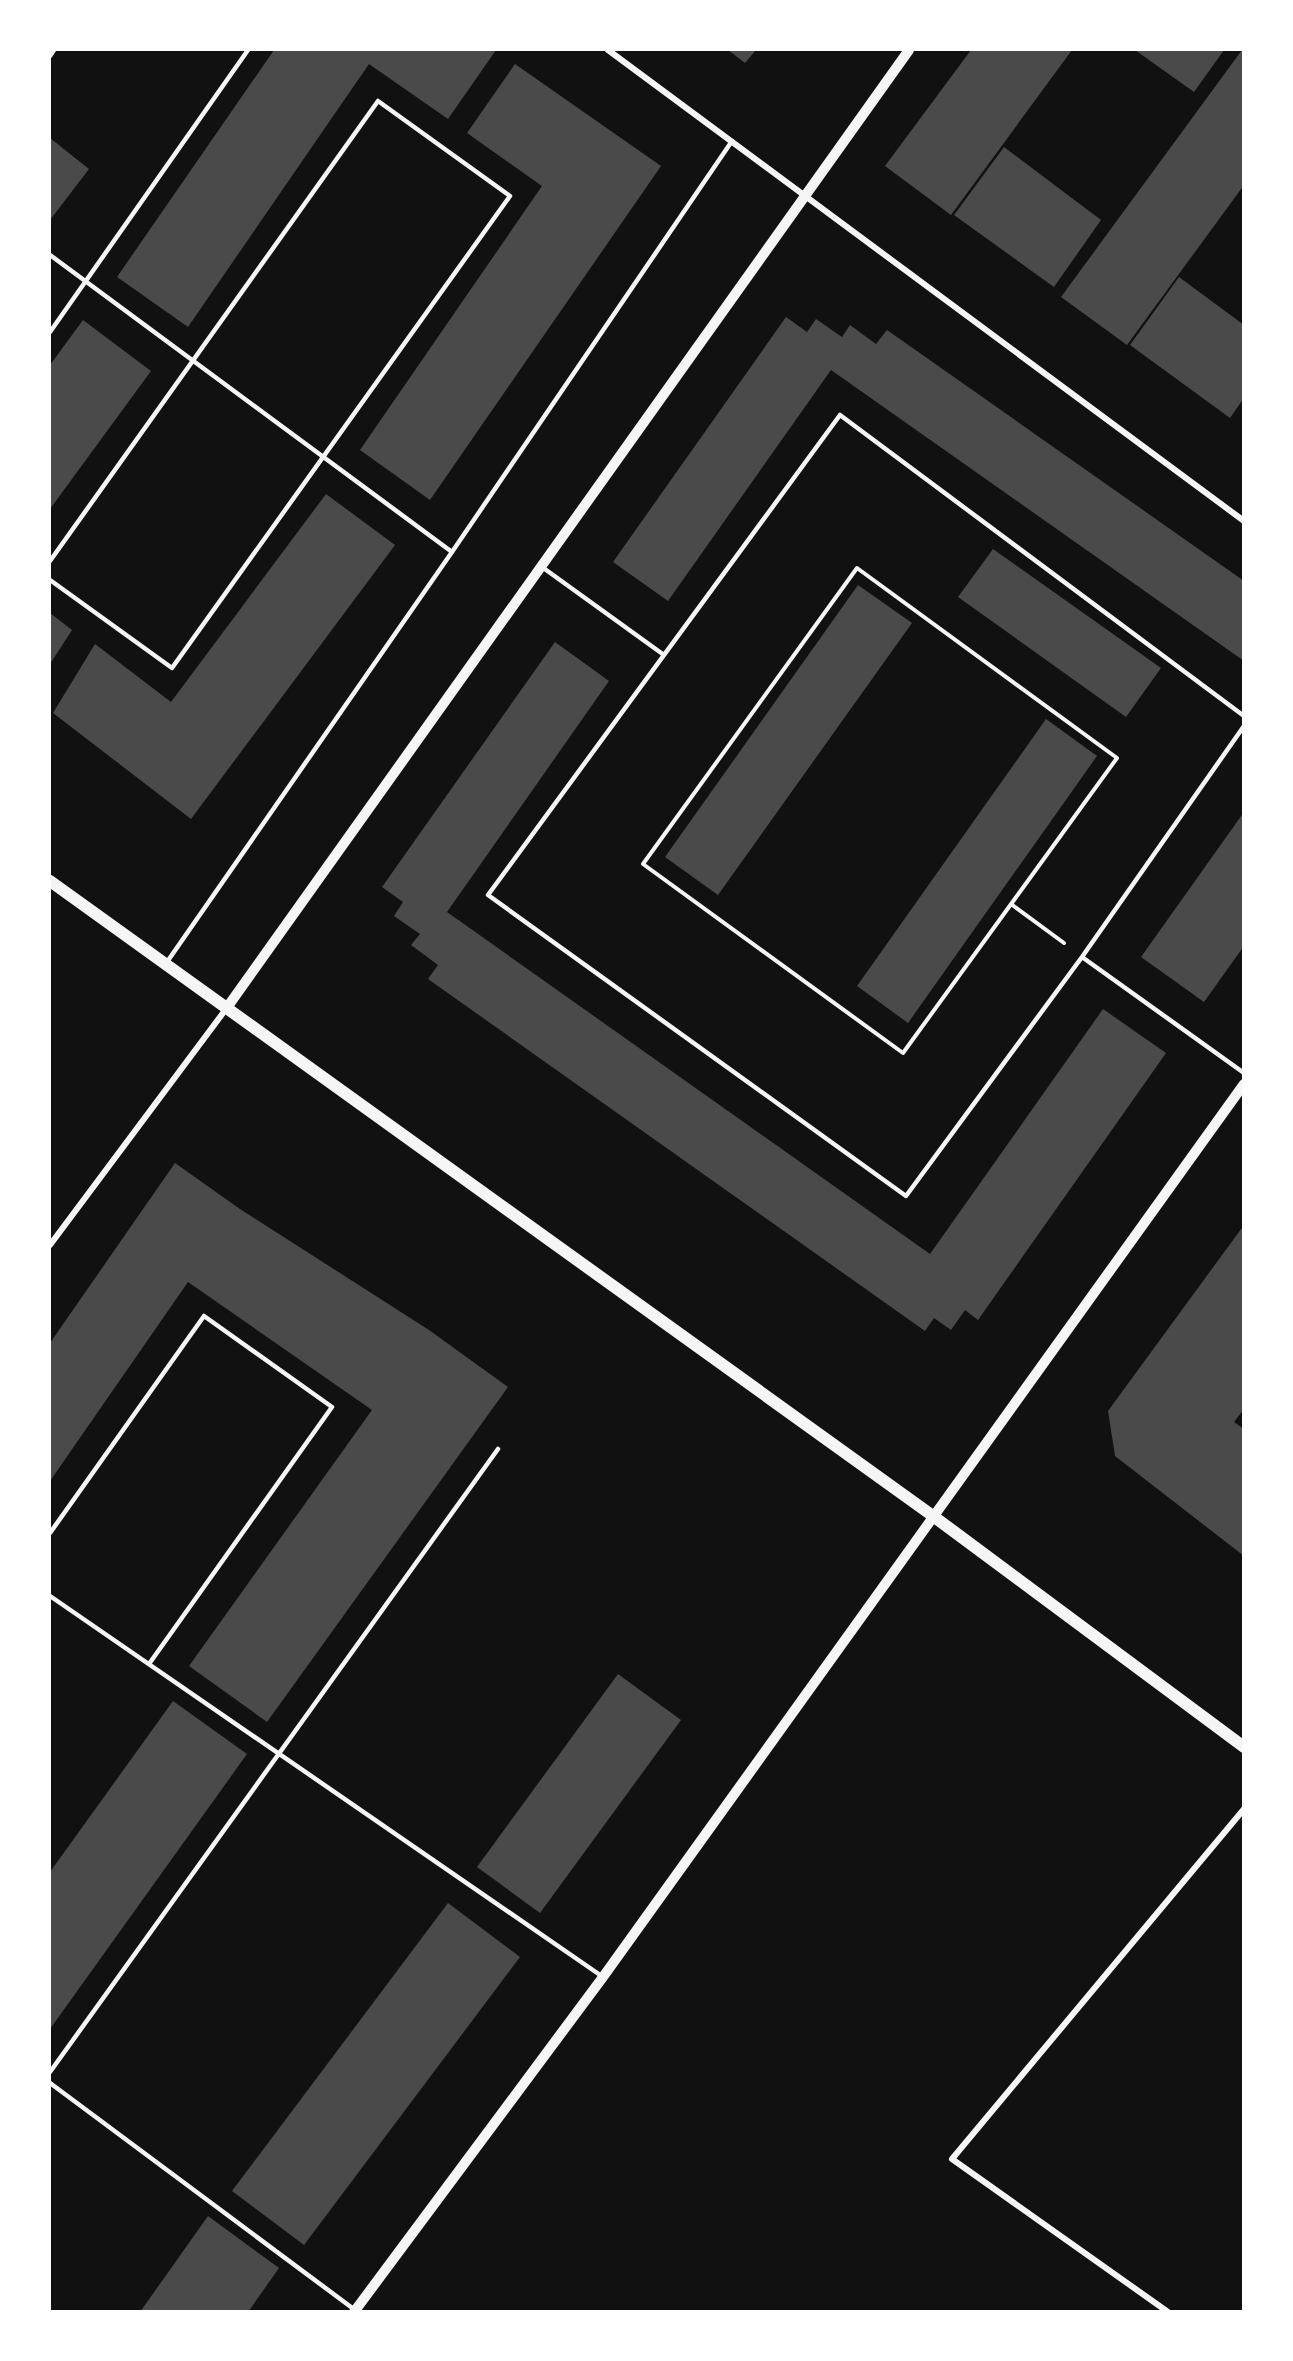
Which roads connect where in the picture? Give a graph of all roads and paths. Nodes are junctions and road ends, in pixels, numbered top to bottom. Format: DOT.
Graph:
graph roads {
  1 [pos="54,50"];
  2 [pos="248,50"];
  3 [pos="608,50"];
  4 [pos="909,50"];
  5 [pos="50,56"];
  6 [pos="732,141"];
  7 [pos="805,196"];
  8 [pos="50,255"];
  9 [pos="85,282"];
  10 [pos="50,332"];
  11 [pos="193,361"];
  12 [pos="323,457"];
  13 [pos="1244,521"];
  14 [pos="452,552"];
  15 [pos="50,561"];
  16 [pos="541,566"];
  17 [pos="50,580"];
  18 [pos="664,655"];
  19 [pos="1244,716"];
  20 [pos="1244,726"];
  21 [pos="50,881"];
  22 [pos="1011,904"];
  23 [pos="1082,957"];
  24 [pos="165,964"];
  25 [pos="226,1009"];
  26 [pos="1244,1073"];
  27 [pos="1244,1084"];
  28 [pos="50,1245"];
  29 [pos="498,1449"];
  30 [pos="933,1516"];
  31 [pos="50,1533"];
  32 [pos="50,1596"];
  33 [pos="149,1664"];
  34 [pos="1244,1748"];
  35 [pos="279,1754"];
  36 [pos="1244,1809"];
  37 [pos="603,1977"];
  38 [pos="50,2072"];
  39 [pos="50,2083"];
  40 [pos="354,2311"];
  41 [pos="1168,2312"];
  1 -- 5 [label="lane"];
  2 -- 9 [label="lane"];
  3 -- 6 [label="street"];
  4 -- 7 [label="street"];
  6 -- 7 [label="street"];
  6 -- 14 [label="lane"];
  7 -- 13 [label="street"];
  7 -- 16 [label="street"];
  8 -- 9 [label="lane"];
  9 -- 10 [label="lane"];
  9 -- 11 [label="lane"];
  11 -- 12 [label="lane"];
  11 -- 12 [label="lane"];
  11 -- 15 [label="lane"];
  12 -- 14 [label="lane"];
  12 -- 17 [label="lane"];
  14 -- 24 [label="lane"];
  16 -- 18 [label="lane"];
  16 -- 25 [label="street"];
  18 -- 19 [label="lane"];
  18 -- 23 [label="lane"];
  20 -- 23 [label="lane"];
  21 -- 24 [label="main road"];
  22 -- 22 [label="path"];
  22 -- 23 [label="path"];
  23 -- 26 [label="lane"];
  24 -- 25 [label="main road"];
  25 -- 28 [label="street"];
  25 -- 30 [label="main road"];
  27 -- 30 [label="street"];
  29 -- 35 [label="lane"];
  30 -- 34 [label="main road"];
  30 -- 37 [label="street"];
  31 -- 33 [label="lane"];
  32 -- 33 [label="lane"];
  33 -- 35 [label="lane"];
  35 -- 37 [label="lane"];
  35 -- 38 [label="lane"];
  36 -- 41 [label="street"];
  37 -- 40 [label="street"];
  39 -- 40 [label="lane"];
}
